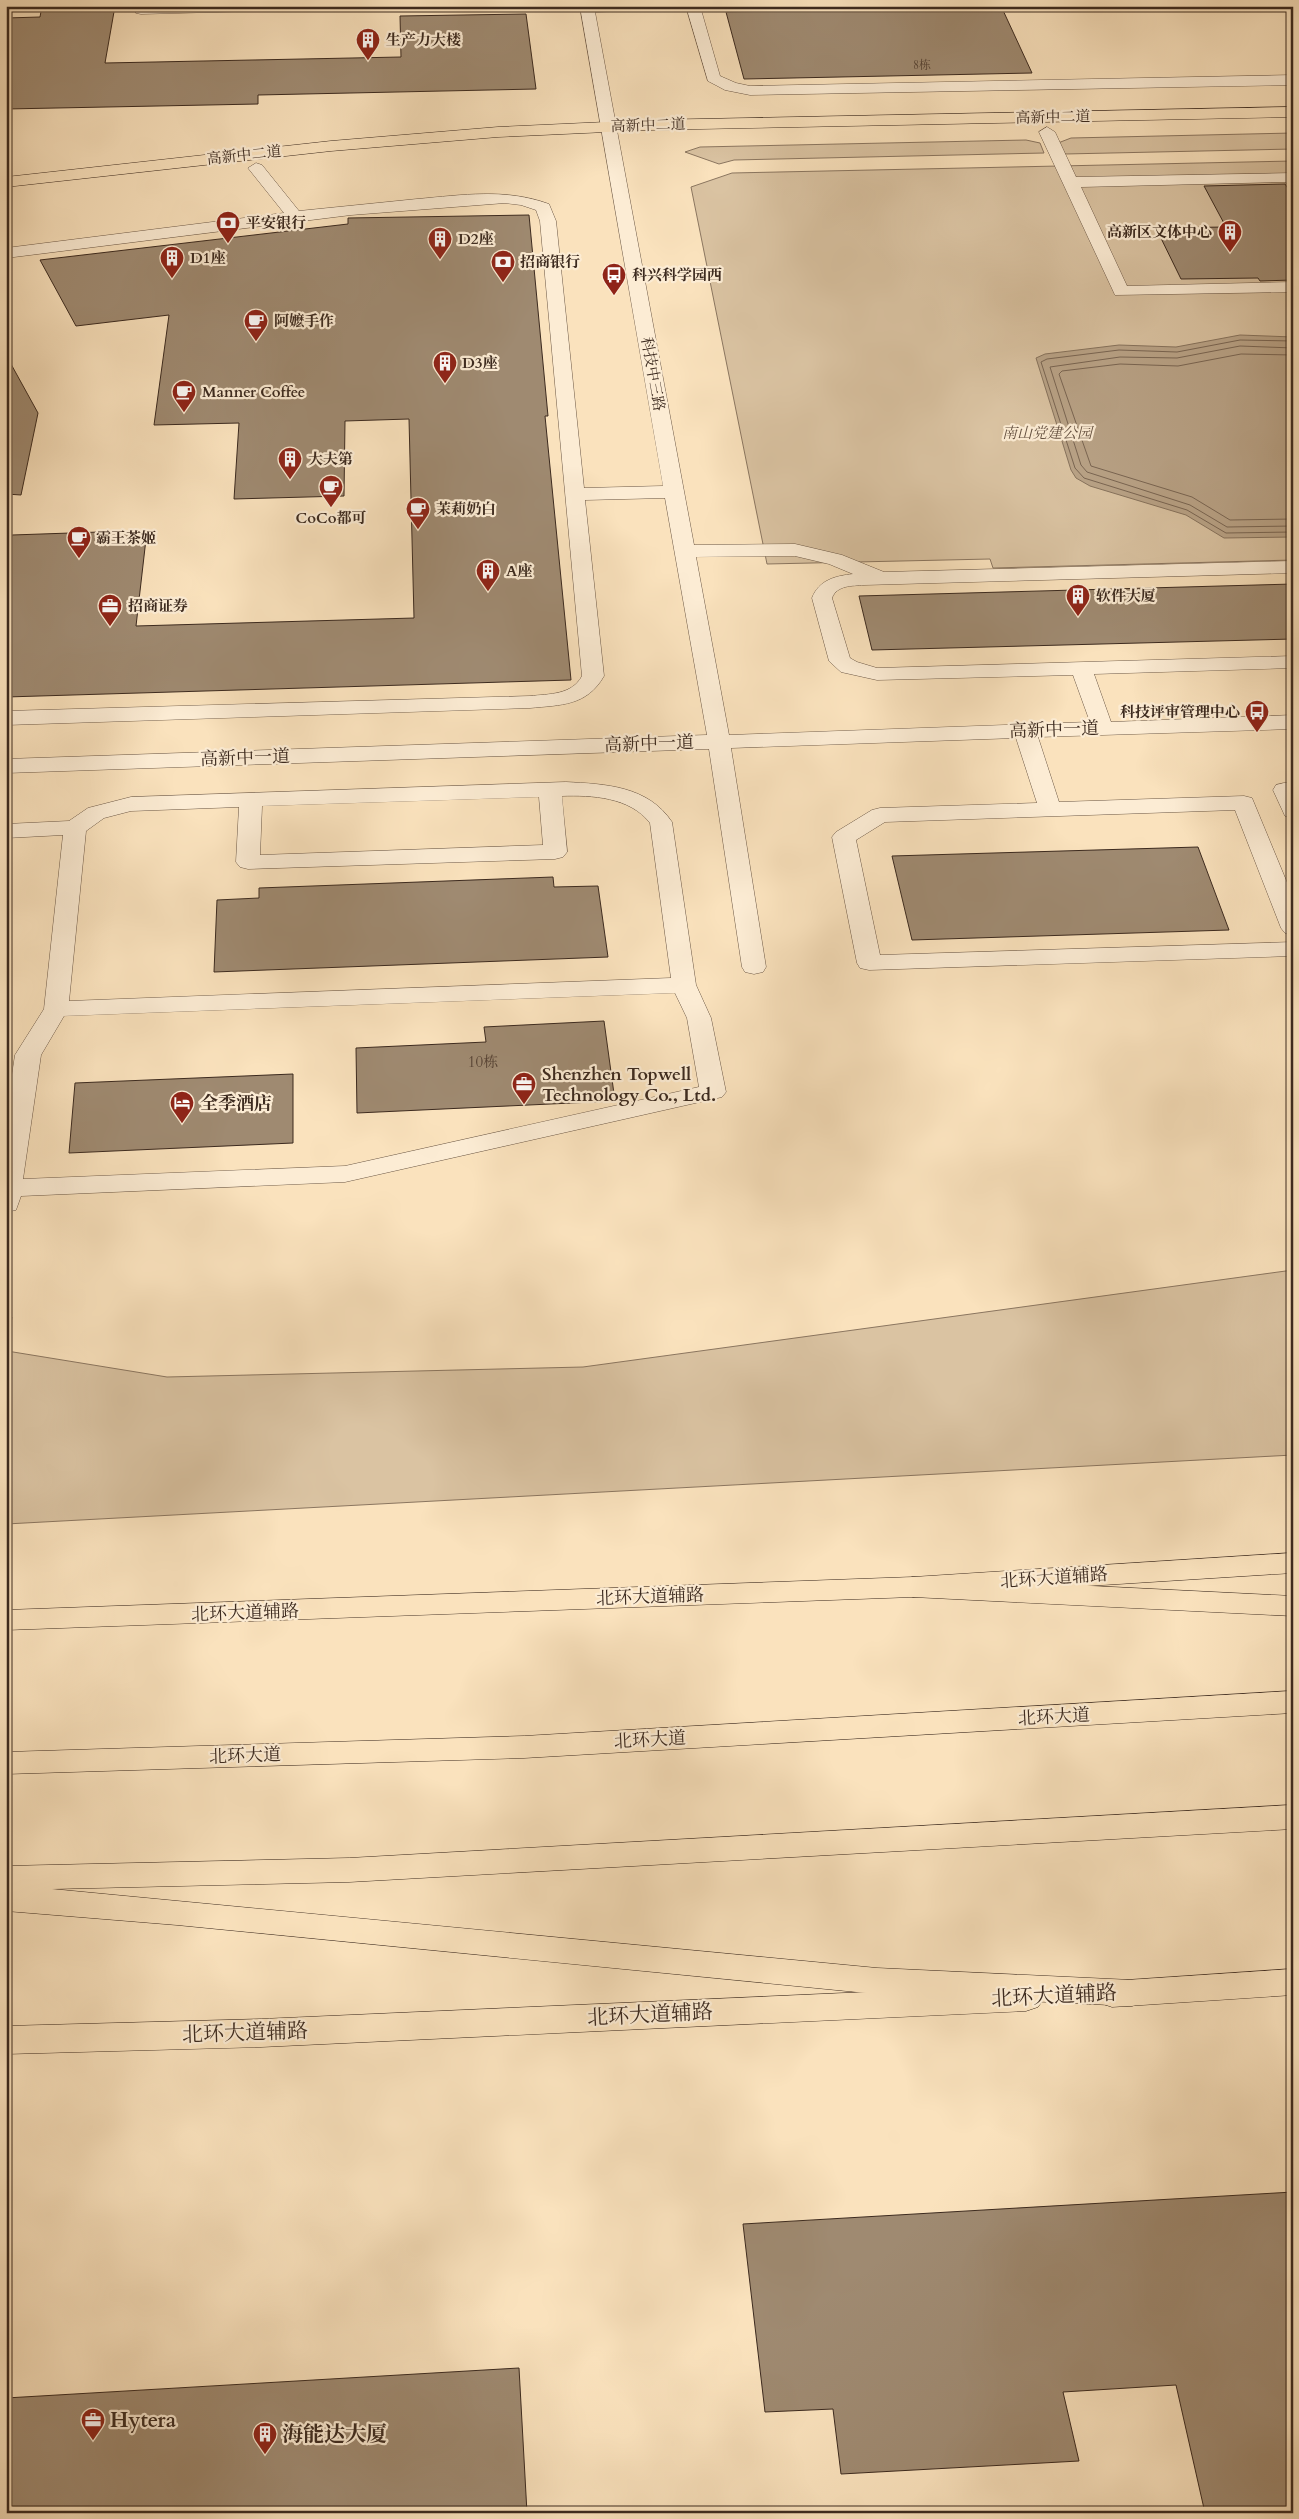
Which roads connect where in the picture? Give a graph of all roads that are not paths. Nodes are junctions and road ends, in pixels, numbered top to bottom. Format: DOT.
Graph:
graph roads {
  1 [pos="142,6"];
  2 [pos="289,6"];
  3 [pos="646,6"];
  4 [pos="693,6"];
  5 [pos="587,7"];
  6 [pos="1293,80"];
  7 [pos="1293,112"];
  8 [pos="1293,127"];
  9 [pos="1047,132"];
  10 [pos="610,134"];
  11 [pos="702,140"];
  12 [pos="644,141"];
  13 [pos="256,168"];
  14 [pos="1293,181"];
  15 [pos="6,182"];
  16 [pos="1071,182"];
  17 [pos="6,196"];
  18 [pos="295,217"];
  19 [pos="6,253"];
  20 [pos="1293,287"];
  21 [pos="674,492"];
  22 [pos="574,494"];
  23 [pos="685,551"];
  24 [pos="1293,567"];
  25 [pos="880,578"];
  26 [pos="1293,662"];
  27 [pos="1081,668"];
  28 [pos="6,718"];
  29 [pos="1293,722"];
  30 [pos="1103,729"];
  31 [pos="1025,732"];
  32 [pos="718,742"];
  33 [pos="6,766"];
  34 [pos="550,790"];
  35 [pos="1293,790"];
  36 [pos="251,800"];
  37 [pos="1050,809"];
  38 [pos="1293,810"];
  39 [pos="76,828"];
  40 [pos="6,831"];
  41 [pos="1293,928"];
  42 [pos="1293,949"];
  43 [pos="754,967"];
  44 [pos="684,985"];
  45 [pos="56,1009"];
  46 [pos="17,1056"];
  47 [pos="8,1196"];
  48 [pos="1293,1563"];
  49 [pos="913,1587"];
  50 [pos="1293,1606"];
  51 [pos="6,1620"];
  52 [pos="1293,1702"];
  53 [pos="6,1763"];
  54 [pos="1293,1818"];
  55 [pos="6,1878"];
  56 [pos="6,1898"];
  57 [pos="1293,1982"];
  58 [pos="1132,1993"];
  59 [pos="6,2040"];
  1 -- 2 [label="street"];
  3 -- 5 [label="street"];
  4 -- 6 [label="street"];
  5 -- 10 [label="street, 科技中三路"];
  7 -- 10 [label="main road, 高新中二道"];
  8 -- 9 [label="main road, 高新中二道"];
  9 -- 11 [label="main road, 高新中二道"];
  9 -- 16 [label="street"];
  10 -- 12 [label="main road, 高新中二道"];
  10 -- 13 [label="main road, 高新中二道"];
  10 -- 15 [label="main road, 高新中二道"];
  10 -- 21 [label="street, 科技中三路"];
  13 -- 17 [label="main road, 高新中二道"];
  13 -- 18 [label="street"];
  14 -- 16 [label="street"];
  16 -- 20 [label="street"];
  18 -- 19 [label="street"];
  18 -- 22 [label="street"];
  21 -- 22 [label="street"];
  21 -- 23 [label="street, 科技中三路"];
  22 -- 28 [label="street"];
  23 -- 25 [label="street"];
  23 -- 32 [label="street, 科技中三路"];
  24 -- 25 [label="street"];
  25 -- 27 [label="street"];
  26 -- 27 [label="street"];
  27 -- 30 [label="street"];
  29 -- 30 [label="street, 高新中一道"];
  30 -- 31 [label="street, 高新中一道"];
  31 -- 32 [label="street, 高新中一道"];
  31 -- 37 [label="street"];
  32 -- 33 [label="street, 高新中一道"];
  32 -- 43 [label="street, 科技中三路"];
  34 -- 36 [label="street"];
  34 -- 36 [label="street"];
  34 -- 44 [label="street"];
  35 -- 38 [label="street"];
  36 -- 39 [label="street"];
  37 -- 41 [label="street"];
  37 -- 42 [label="street"];
  39 -- 40 [label="street"];
  39 -- 45 [label="street"];
  44 -- 45 [label="street"];
  44 -- 47 [label="street"];
  45 -- 46 [label="street"];
  46 -- 47 [label="street"];
  48 -- 49 [label="main road, 北环大道辅路"];
  49 -- 50 [label="main road"];
  49 -- 51 [label="main road, 北环大道辅路"];
  52 -- 53 [label="main road, 北环大道"];
  54 -- 55 [label="main road"];
  56 -- 58 [label="main road"];
  57 -- 58 [label="main road, 北环大道辅路"];
  58 -- 59 [label="main road, 北环大道辅路"];
}
